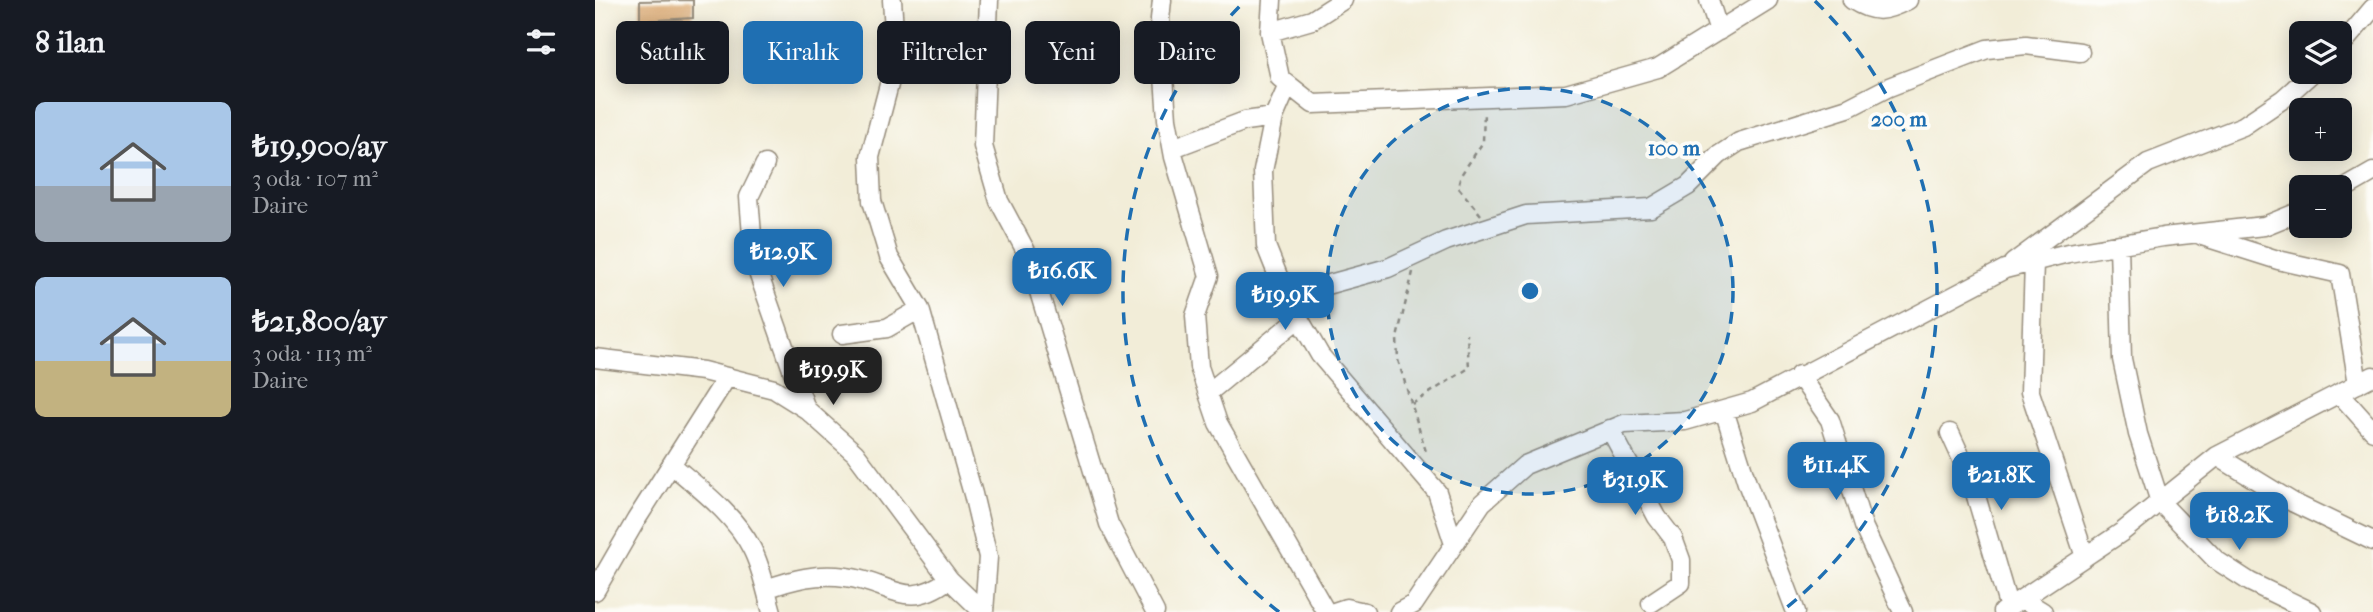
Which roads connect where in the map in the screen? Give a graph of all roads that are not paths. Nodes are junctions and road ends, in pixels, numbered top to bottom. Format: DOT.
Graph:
graph roads {
  1 [pos="892,0"];
  2 [pos="989,0"];
  3 [pos="1162,0"];
  4 [pos="1272,0"];
  5 [pos="1343,0"];
  6 [pos="1709,0"];
  7 [pos="1768,0"];
  8 [pos="1852,0"];
  9 [pos="1908,0"];
  10 [pos="2373,8"];
  11 [pos="1719,31"];
  12 [pos="1270,32"];
  13 [pos="2352,33"];
  14 [pos="2080,52"];
  15 [pos="2300,84"];
  16 [pos="1288,85"];
  17 [pos="1274,117"];
  18 [pos="1173,148"];
  19 [pos="765,164"];
  20 [pos="2373,172"];
  21 [pos="2352,184"];
  22 [pos="2289,216"];
  23 [pos="2195,233"];
  24 [pos="2119,244"];
  25 [pos="2034,262"];
  26 [pos="2005,270"];
  27 [pos="1286,296"];
  28 [pos="920,309"];
  29 [pos="1299,318"];
  30 [pos="842,334"];
  31 [pos="595,358"];
  32 [pos="1799,375"];
  33 [pos="727,377"];
  34 [pos="2365,380"];
  35 [pos="1208,393"];
  36 [pos="2339,393"];
  37 [pos="806,409"];
  38 [pos="1724,410"];
  39 [pos="1610,429"];
  40 [pos="2373,431"];
  41 [pos="1949,433"];
  42 [pos="2217,456"];
  43 [pos="672,464"];
  44 [pos="2160,502"];
  45 [pos="2373,541"];
  46 [pos="1454,544"];
  47 [pos="2085,557"];
  48 [pos="949,579"];
  49 [pos="766,589"];
  50 [pos="595,591"];
  51 [pos="1651,603"];
  52 [pos="924,606"];
  53 [pos="2011,606"];
  54 [pos="976,609"];
  55 [pos="772,612"];
  56 [pos="1155,612"];
  57 [pos="1327,612"];
  58 [pos="1334,612"];
  59 [pos="1365,612"];
  60 [pos="1399,612"];
  61 [pos="1796,612"];
  62 [pos="1903,612"];
  63 [pos="2043,612"];
  64 [pos="2312,612"];
  1 -- 28 [label="street"];
  2 -- 56 [label="street"];
  3 -- 18 [label="street"];
  4 -- 12 [label="street"];
  5 -- 12 [label="street"];
  6 -- 11 [label="street"];
  7 -- 11 [label="street"];
  8 -- 9 [label="street"];
  10 -- 13 [label="street"];
  11 -- 16 [label="street"];
  12 -- 16 [label="street"];
  14 -- 27 [label="street"];
  15 -- 26 [label="street"];
  16 -- 17 [label="street"];
  17 -- 18 [label="street"];
  17 -- 27 [label="street"];
  18 -- 35 [label="street"];
  19 -- 37 [label="street"];
  20 -- 21 [label="street"];
  22 -- 23 [label="street"];
  23 -- 24 [label="street"];
  23 -- 34 [label="street"];
  24 -- 25 [label="street"];
  24 -- 44 [label="street"];
  25 -- 26 [label="street"];
  25 -- 47 [label="street"];
  26 -- 32 [label="street"];
  27 -- 29 [label="street"];
  28 -- 30 [label="street"];
  28 -- 54 [label="street"];
  29 -- 35 [label="street"];
  29 -- 46 [label="street"];
  31 -- 33 [label="street"];
  32 -- 38 [label="street"];
  32 -- 62 [label="street"];
  33 -- 37 [label="street"];
  33 -- 43 [label="street"];
  34 -- 36 [label="street"];
  35 -- 57 [label="street"];
  36 -- 40 [label="street"];
  36 -- 42 [label="street"];
  37 -- 48 [label="street"];
  38 -- 39 [label="street"];
  38 -- 61 [label="street"];
  39 -- 46 [label="street"];
  39 -- 51 [label="street"];
  41 -- 53 [label="street"];
  42 -- 44 [label="street"];
  42 -- 45 [label="street"];
  43 -- 49 [label="street"];
  43 -- 50 [label="street"];
  44 -- 47 [label="street"];
  44 -- 64 [label="street"];
  46 -- 60 [label="street"];
  47 -- 53 [label="street"];
  48 -- 52 [label="street"];
  48 -- 54 [label="street"];
  49 -- 52 [label="street"];
  49 -- 55 [label="street"];
  53 -- 63 [label="street"];
  58 -- 59 [label="street"];
}
